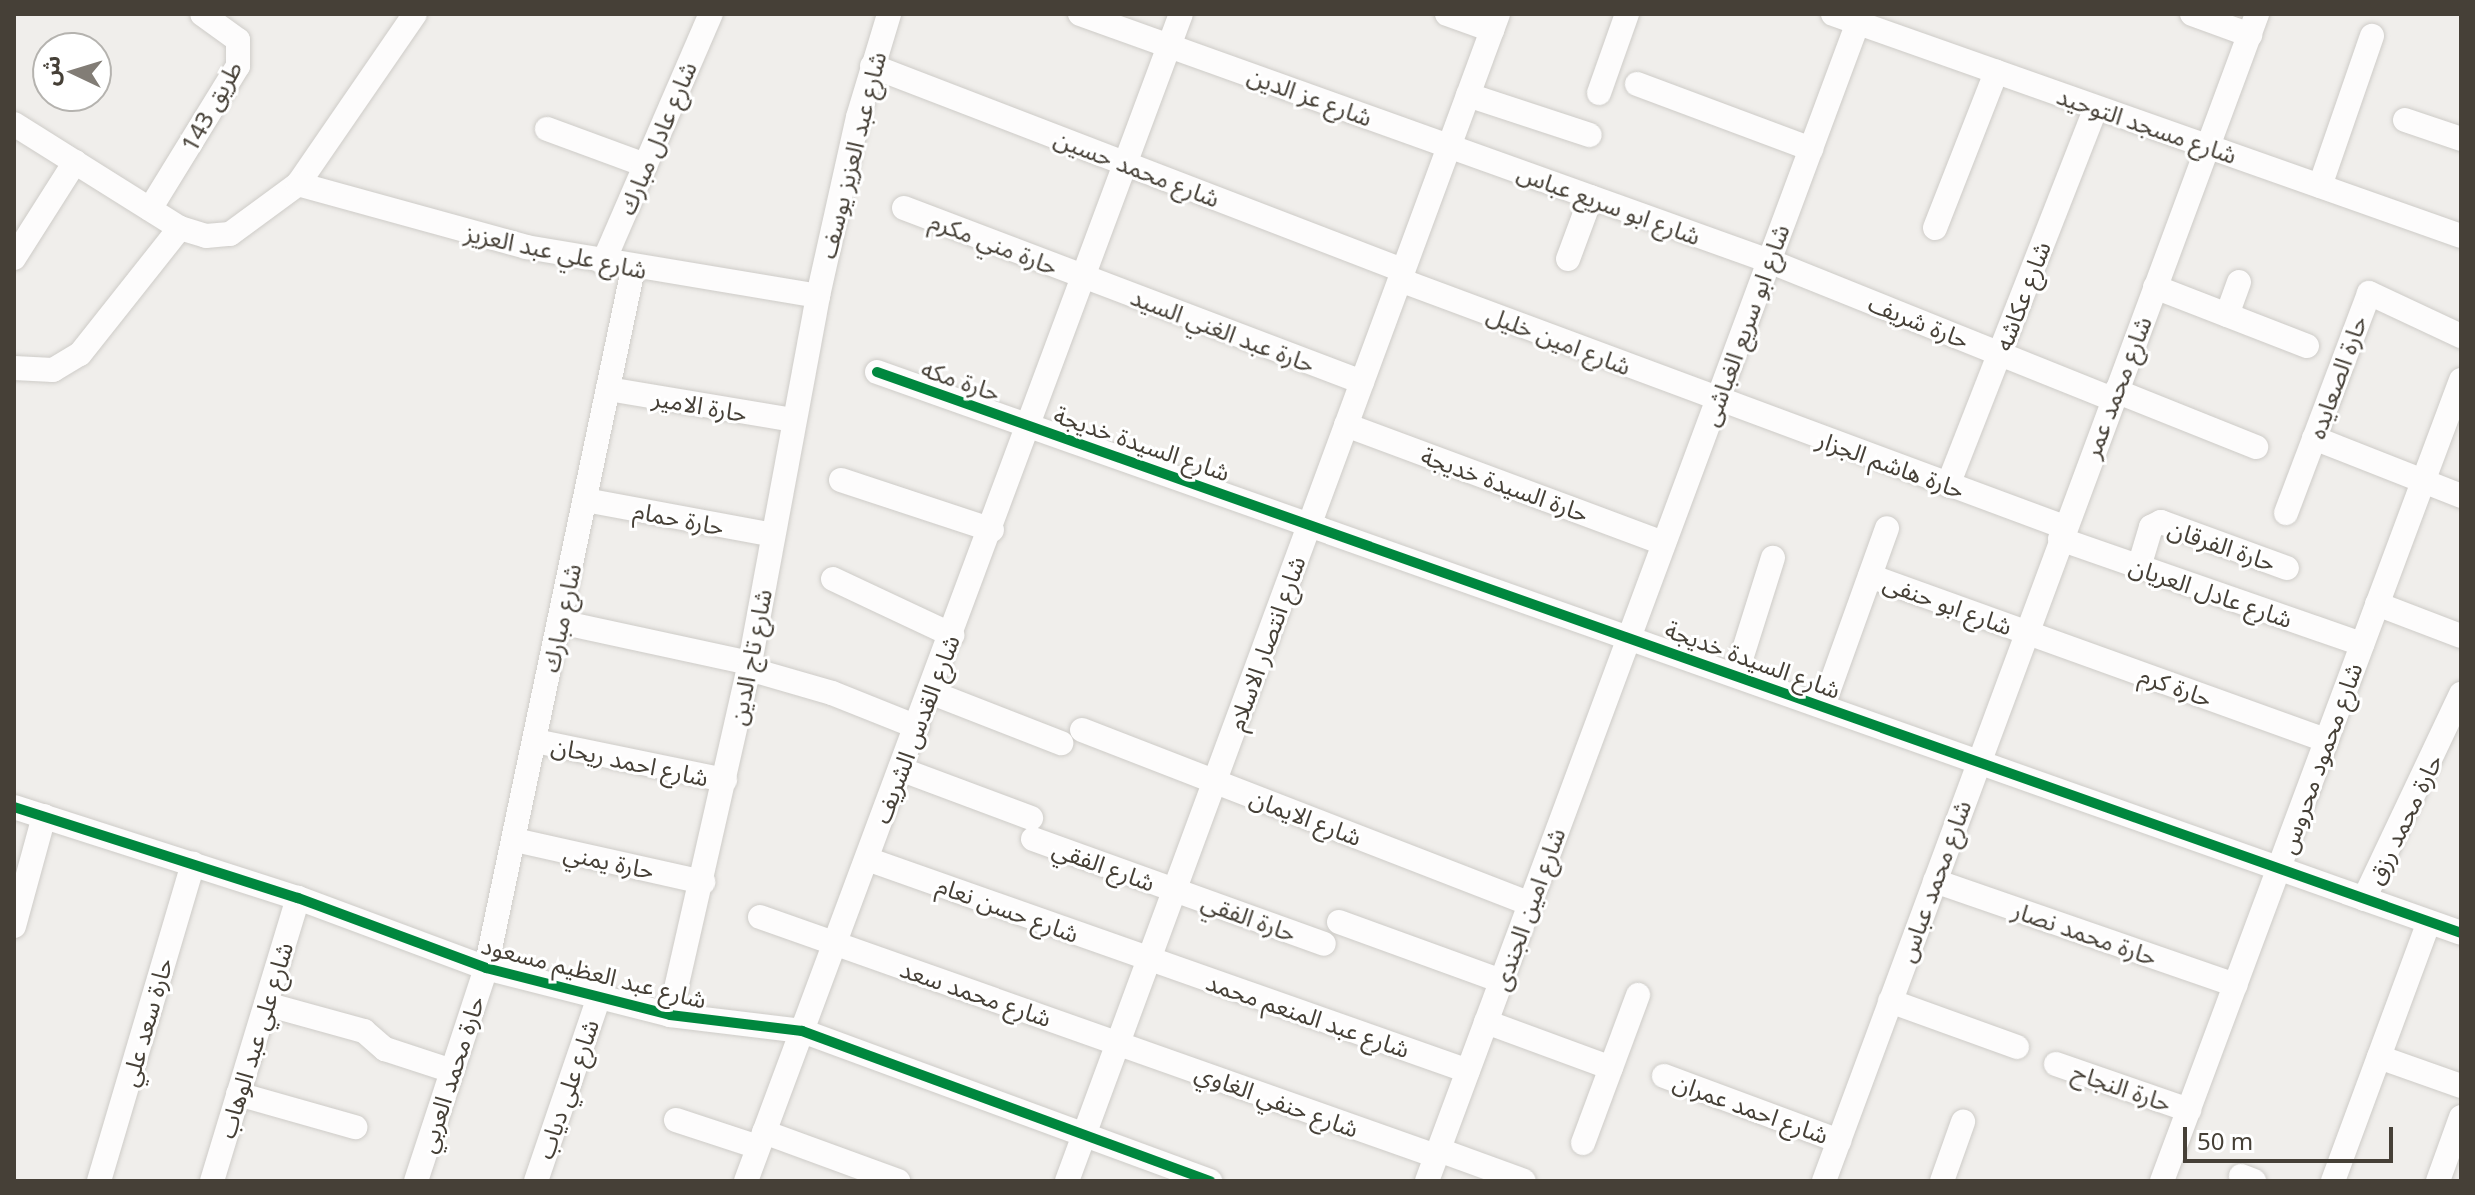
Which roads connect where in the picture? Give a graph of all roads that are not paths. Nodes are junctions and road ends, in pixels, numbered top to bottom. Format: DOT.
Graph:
graph roads {
  1 [pos="202,14"];
  2 [pos="414,14"];
  3 [pos="711,14"];
  4 [pos="889,14"];
  5 [pos="1080,14"];
  6 [pos="1181,14"];
  7 [pos="1447,14"];
  8 [pos="1627,14"];
  9 [pos="1833,14"];
  10 [pos="2192,14"];
  11 [pos="1860,18"];
  12 [pos="1495,22"];
  13 [pos="2254,24"];
  14 [pos="2372,36"];
  15 [pos="1170,45"];
  16 [pos="872,66"];
  17 [pos="1996,72"];
  18 [pos="1637,84"];
  19 [pos="1599,93"];
  20 [pos="1468,95"];
  21 [pos="2096,108"];
  22 [pos="2405,120"];
  23 [pos="14,124"];
  24 [pos="547,129"];
  25 [pos="1590,135"];
  26 [pos="2461,139"];
  27 [pos="1449,146"];
  28 [pos="2208,147"];
  29 [pos="1811,149"];
  30 [pos="75,162"];
  31 [pos="1127,164"];
  32 [pos="645,165"];
  33 [pos="298,184"];
  34 [pos="2320,186"];
  35 [pos="1591,197"];
  36 [pos="904,208"];
  37 [pos="150,209"];
  38 [pos="180,228"];
  39 [pos="1935,228"];
  40 [pos="2461,236"];
  41 [pos="14,258"];
  42 [pos="1568,259"];
  43 [pos="1769,261"];
  44 [pos="603,263"];
  45 [pos="633,269"];
  46 [pos="1401,275"];
  47 [pos="1085,278"];
  48 [pos="2239,282"];
  49 [pos="2155,287"];
  50 [pos="818,296"];
  51 [pos="2227,315"];
  52 [pos="2461,336"];
  53 [pos="2307,346"];
  54 [pos="2000,353"];
  55 [pos="14,368"];
  56 [pos="877,372"];
  57 [pos="2461,380"];
  58 [pos="1362,382"];
  59 [pos="608,389"];
  60 [pos="2114,395"];
  61 [pos="1717,400"];
  62 [pos="793,420"];
  63 [pos="1031,425"];
  64 [pos="1346,425"];
  65 [pos="2314,438"];
  66 [pos="2256,447"];
  67 [pos="2424,479"];
  68 [pos="841,480"];
  69 [pos="1948,485"];
  70 [pos="2461,496"];
  71 [pos="585,500"];
  72 [pos="2286,513"];
  73 [pos="1310,522"];
  74 [pos="1887,528"];
  75 [pos="992,530"];
  76 [pos="2062,533"];
  77 [pos="773,535"];
  78 [pos="1664,543"];
  79 [pos="1773,558"];
  80 [pos="2139,567"];
  81 [pos="2287,568"];
  82 [pos="1870,576"];
  83 [pos="833,579"];
  84 [pos="2377,604"];
  85 [pos="560,622"];
  86 [pos="2026,632"];
  87 [pos="952,635"];
  88 [pos="1629,636"];
  89 [pos="2461,636"];
  90 [pos="2362,644"];
  91 [pos="749,666"];
  92 [pos="1736,675"];
  93 [pos="930,692"];
  94 [pos="2461,694"];
  95 [pos="1823,706"];
  96 [pos="917,727"];
  97 [pos="2326,740"];
  98 [pos="535,741"];
  99 [pos="1977,761"];
  100 [pos="900,769"];
  101 [pos="725,780"];
  102 [pos="1214,781"];
  103 [pos="14,807"];
  104 [pos="44,816"];
  105 [pos="515,840"];
  106 [pos="867,859"];
  107 [pos="193,864"];
  108 [pos="2279,868"];
  109 [pos="1935,881"];
  110 [pos="703,882"];
  111 [pos="1174,890"];
  112 [pos="298,898"];
  113 [pos="2364,899"];
  114 [pos="1530,904"];
  115 [pos="760,917"];
  116 [pos="1339,922"];
  117 [pos="2429,922"];
  118 [pos="14,926"];
  119 [pos="2461,933"];
  120 [pos="834,944"];
  121 [pos="1324,944"];
  122 [pos="1149,959"];
  123 [pos="486,968"];
  124 [pos="1501,981"];
  125 [pos="2235,985"];
  126 [pos="1638,995"];
  127 [pos="599,997"];
  128 [pos="1890,1001"];
  129 [pos="266,1004"];
  130 [pos="670,1015"];
  131 [pos="1486,1022"];
  132 [pos="802,1031"];
  133 [pos="1118,1043"];
  134 [pos="2017,1047"];
  135 [pos="2379,1057"];
  136 [pos="2056,1064"];
  137 [pos="1611,1068"];
  138 [pos="452,1071"];
  139 [pos="1468,1071"];
  140 [pos="1664,1076"];
  141 [pos="2461,1086"];
  142 [pos="238,1094"];
  143 [pos="2189,1110"];
  144 [pos="2461,1117"];
  145 [pos="676,1120"];
  146 [pos="1963,1122"];
  147 [pos="355,1127"];
  148 [pos="1084,1134"];
  149 [pos="761,1140"];
  150 [pos="1839,1141"];
  151 [pos="1583,1143"];
  152 [pos="1437,1153"];
  153 [pos="221,1179"];
  154 [pos="541,1180"];
  155 [pos="99,1181"];
  156 [pos="416,1181"];
  157 [pos="746,1181"];
  158 [pos="898,1181"];
  159 [pos="1067,1181"];
  160 [pos="1210,1181"];
  161 [pos="1427,1181"];
  162 [pos="1524,1181"];
  163 [pos="1824,1181"];
  164 [pos="1942,1181"];
  165 [pos="2162,1181"];
  166 [pos="2333,1181"];
  167 [pos="2438,1181"];
  1 -- 37 [label="street, طريق 143"];
  2 -- 33 [label="street"];
  3 -- 32 [label="street, شارع عادل مبارك"];
  4 -- 16 [label="street, شارع عبد العزيز يوسف"];
  5 -- 15 [label="street, شارع عز الدين"];
  6 -- 15 [label="street, شارع القدس الشريف"];
  7 -- 12 [label="street"];
  8 -- 19 [label="street"];
  9 -- 11 [label="street, شارع مسجد التوحيد"];
  10 -- 13 [label="street"];
  11 -- 17 [label="street, شارع مسجد التوحيد"];
  11 -- 29 [label="street, شارع ابو سريع الغباشى"];
  12 -- 20 [label="street, شارع انتصار الاسلام"];
  13 -- 28 [label="street, شارع محمد عمر"];
  14 -- 34 [label="street"];
  15 -- 27 [label="street, شارع عز الدين"];
  15 -- 31 [label="street, شارع القدس الشريف"];
  16 -- 31 [label="street, شارع محمد حسين"];
  16 -- 50 [label="street, شارع عبد العزيز يوسف"];
  17 -- 21 [label="street, شارع مسجد التوحيد"];
  17 -- 39 [label="street"];
  18 -- 29 [label="street"];
  20 -- 25 [label="street"];
  20 -- 27 [label="street, شارع انتصار الاسلام"];
  21 -- 28 [label="street, شارع مسجد التوحيد"];
  21 -- 54 [label="street, شارع عكاشه"];
  22 -- 26 [label="street"];
  23 -- 30 [label="street"];
  24 -- 32 [label="street"];
  27 -- 35 [label="street, شارع ابو سريع عباس"];
  27 -- 46 [label="street, شارع انتصار الاسلام"];
  28 -- 34 [label="street, شارع مسجد التوحيد"];
  28 -- 49 [label="street, شارع محمد عمر"];
  29 -- 43 [label="street, شارع ابو سريع الغباشى"];
  30 -- 37 [label="street"];
  30 -- 41 [label="street"];
  31 -- 46 [label="street, شارع محمد حسين"];
  31 -- 47 [label="street, شارع القدس الشريف"];
  32 -- 44 [label="street, شارع عادل مبارك"];
  33 -- 38 [label="street"];
  33 -- 44 [label="street, شارع علي عبد العزيز"];
  34 -- 40 [label="street, شارع مسجد التوحيد"];
  35 -- 42 [label="street"];
  35 -- 43 [label="street, شارع ابو سريع عباس"];
  36 -- 47 [label="street, حارة مني مكرم"];
  37 -- 38 [label="street"];
  38 -- 55 [label="street"];
  43 -- 54 [label="street, حارة شريف"];
  43 -- 61 [label="street, شارع ابو سريع الغباشى"];
  44 -- 45 [label="street, شارع علي عبد العزيز"];
  45 -- 50 [label="street, شارع علي عبد العزيز"];
  45 -- 59 [label="street, شارع مبارك"];
  46 -- 58 [label="street, شارع انتصار الاسلام"];
  46 -- 61 [label="street, شارع امين خليل"];
  47 -- 58 [label="street, حارة عبد الغني السيد"];
  47 -- 63 [label="street, شارع القدس الشريف"];
  48 -- 51 [label="street"];
  49 -- 51 [label="street"];
  49 -- 60 [label="street, شارع محمد عمر"];
  50 -- 62 [label="street, شارع تاج الدين"];
  51 -- 53 [label="street"];
  52 -- 65 [label="street, حارة الصعايده"];
  54 -- 60 [label="street, حارة شريف"];
  54 -- 69 [label="street, شارع عكاشه"];
  56 -- 63 [label="street, حارة مكه"];
  57 -- 67 [label="street, شارع محمود محروس"];
  58 -- 64 [label="street, شارع انتصار الاسلام"];
  59 -- 62 [label="street, حارة الامير"];
  59 -- 71 [label="street, شارع مبارك"];
  60 -- 66 [label="street, حارة شريف"];
  60 -- 76 [label="street, شارع محمد عمر"];
  61 -- 69 [label="street, حارة هاشم الجزار"];
  61 -- 78 [label="street, شارع ابو سريع الغباشى"];
  62 -- 77 [label="street, شارع تاج الدين"];
  63 -- 73 [label="street, شارع السيدة خديجة"];
  63 -- 75 [label="street, شارع القدس الشريف"];
  64 -- 73 [label="street, شارع انتصار الاسلام"];
  64 -- 78 [label="street, حارة السيدة خديجة"];
  65 -- 67 [label="street"];
  65 -- 72 [label="street, حارة الصعايده"];
  67 -- 70 [label="street"];
  67 -- 84 [label="street, شارع محمود محروس"];
  68 -- 75 [label="street"];
  69 -- 76 [label="street, حارة هاشم الجزار"];
  71 -- 77 [label="street, حارة حمام"];
  71 -- 85 [label="street, شارع مبارك"];
  73 -- 88 [label="street, شارع السيدة خديجة"];
  73 -- 102 [label="street, شارع انتصار الاسلام"];
  74 -- 82 [label="street"];
  75 -- 87 [label="street, شارع القدس الشريف"];
  76 -- 80 [label="street, شارع عادل العريان"];
  76 -- 86 [label="street, شارع محمد عمر"];
  77 -- 91 [label="street, شارع تاج الدين"];
  78 -- 88 [label="street, شارع ابو سريع الغباشى"];
  79 -- 92 [label="street"];
  80 -- 81 [label="street, حارة الفرقان"];
  80 -- 90 [label="street, شارع عادل العريان"];
  82 -- 86 [label="street, شارع ابو حنفى"];
  82 -- 95 [label="street"];
  83 -- 87 [label="street"];
  84 -- 89 [label="street"];
  84 -- 90 [label="street, شارع محمود محروس"];
  85 -- 91 [label="street"];
  85 -- 98 [label="street, شارع مبارك"];
  86 -- 97 [label="street, حارة كرم"];
  86 -- 99 [label="street, شارع محمد عمر"];
  87 -- 93 [label="street, شارع القدس الشريف"];
  88 -- 92 [label="street, شارع السيدة خديجة"];
  88 -- 114 [label="street, شارع امين الجندى"];
  90 -- 97 [label="street, شارع محمود محروس"];
  91 -- 96 [label="street"];
  91 -- 101 [label="street, شارع تاج الدين"];
  92 -- 95 [label="street, شارع السيدة خديجة"];
  93 -- 96 [label="street, شارع القدس الشريف"];
  93 -- 102 [label="street, شارع الايمان"];
  94 -- 113 [label="street, حارة محمد رزق"];
  95 -- 99 [label="street, شارع السيدة خديجة"];
  96 -- 100 [label="street, شارع القدس الشريف"];
  97 -- 108 [label="street, شارع محمود محروس"];
  98 -- 101 [label="street, شارع احمد ريحان"];
  98 -- 105 [label="street, شارع مبارك"];
  99 -- 108 [label="street, شارع السيدة خديجة"];
  99 -- 109 [label="street, شارع محمد عباس"];
  100 -- 106 [label="street, شارع القدس الشريف"];
  100 -- 111 [label="street, شارع الفقي"];
  101 -- 110 [label="street, شارع تاج الدين"];
  102 -- 111 [label="street, شارع انتصار الاسلام"];
  102 -- 114 [label="street, شارع الايمان"];
  103 -- 104 [label="street, شارع عبد العظيم مسعود"];
  104 -- 107 [label="street, شارع عبد العظيم مسعود"];
  104 -- 118 [label="street"];
  105 -- 110 [label="street, حارة يمني"];
  105 -- 123 [label="street, شارع مبارك"];
  106 -- 120 [label="street, شارع القدس الشريف"];
  106 -- 122 [label="street, شارع حسن نعام"];
  107 -- 112 [label="street, شارع عبد العظيم مسعود"];
  107 -- 155 [label="street, حارة سعد علي"];
  108 -- 113 [label="street, شارع السيدة خديجة"];
  108 -- 125 [label="street, شارع محمود محروس"];
  109 -- 125 [label="street, حارة محمد نصار"];
  109 -- 128 [label="street, شارع محمد عباس"];
  110 -- 130 [label="street, شارع تاج الدين"];
  111 -- 121 [label="street, حارة الفقي"];
  111 -- 122 [label="street, شارع انتصار الاسلام"];
  112 -- 123 [label="street, شارع عبد العظيم مسعود"];
  112 -- 129 [label="street, شارع علي عبد الوهاب"];
  113 -- 117 [label="street, شارع السيدة خديجة"];
  114 -- 124 [label="street, شارع امين الجندى"];
  115 -- 120 [label="street, شارع محمد سعد"];
  116 -- 124 [label="street"];
  117 -- 119 [label="street, شارع السيدة خديجة"];
  117 -- 135 [label="street"];
  120 -- 132 [label="street, شارع القدس الشريف"];
  120 -- 133 [label="street, شارع محمد سعد"];
  122 -- 133 [label="street, شارع انتصار الاسلام"];
  122 -- 139 [label="street, شارع عبد المنعم محمد"];
  123 -- 127 [label="street, شارع عبد العظيم مسعود"];
  123 -- 138 [label="street, حارة محمد العربي"];
  124 -- 131 [label="street, شارع امين الجندى"];
  125 -- 143 [label="street, شارع محمود محروس"];
  126 -- 137 [label="street"];
  127 -- 130 [label="street, شارع عبد العظيم مسعود"];
  127 -- 154 [label="street, شارع علي دياب"];
  128 -- 134 [label="street"];
  128 -- 150 [label="street, شارع محمد عباس"];
  129 -- 138 [label="street"];
  129 -- 142 [label="street, شارع علي عبد الوهاب"];
  130 -- 132 [label="street, شارع عبد العظيم مسعود"];
  131 -- 137 [label="street"];
  131 -- 139 [label="street, شارع امين الجندى"];
  132 -- 148 [label="street, شارع عبد العظيم مسعود"];
  132 -- 149 [label="street, شارع القدس الشريف"];
  133 -- 148 [label="street, شارع انتصار الاسلام"];
  133 -- 152 [label="street, شارع حنفي الغاوي"];
  135 -- 141 [label="street"];
  135 -- 166 [label="street"];
  136 -- 143 [label="street, حارة النجاح"];
  137 -- 151 [label="street"];
  138 -- 156 [label="street, حارة محمد العربي"];
  139 -- 152 [label="street, شارع امين الجندى"];
  140 -- 150 [label="street, شارع احمد عمران"];
  142 -- 147 [label="street"];
  142 -- 153 [label="street, شارع علي عبد الوهاب"];
  143 -- 165 [label="street, شارع محمود محروس"];
  144 -- 167 [label="street"];
  145 -- 149 [label="street"];
  146 -- 164 [label="street"];
  148 -- 159 [label="street, شارع انتصار الاسلام"];
  148 -- 160 [label="street, شارع عبد العظيم مسعود"];
  149 -- 157 [label="street, شارع القدس الشريف"];
  149 -- 158 [label="street"];
  150 -- 163 [label="street, شارع محمد عباس"];
  152 -- 161 [label="street, شارع امين الجندى"];
  152 -- 162 [label="street, شارع حنفي الغاوي"];
}
